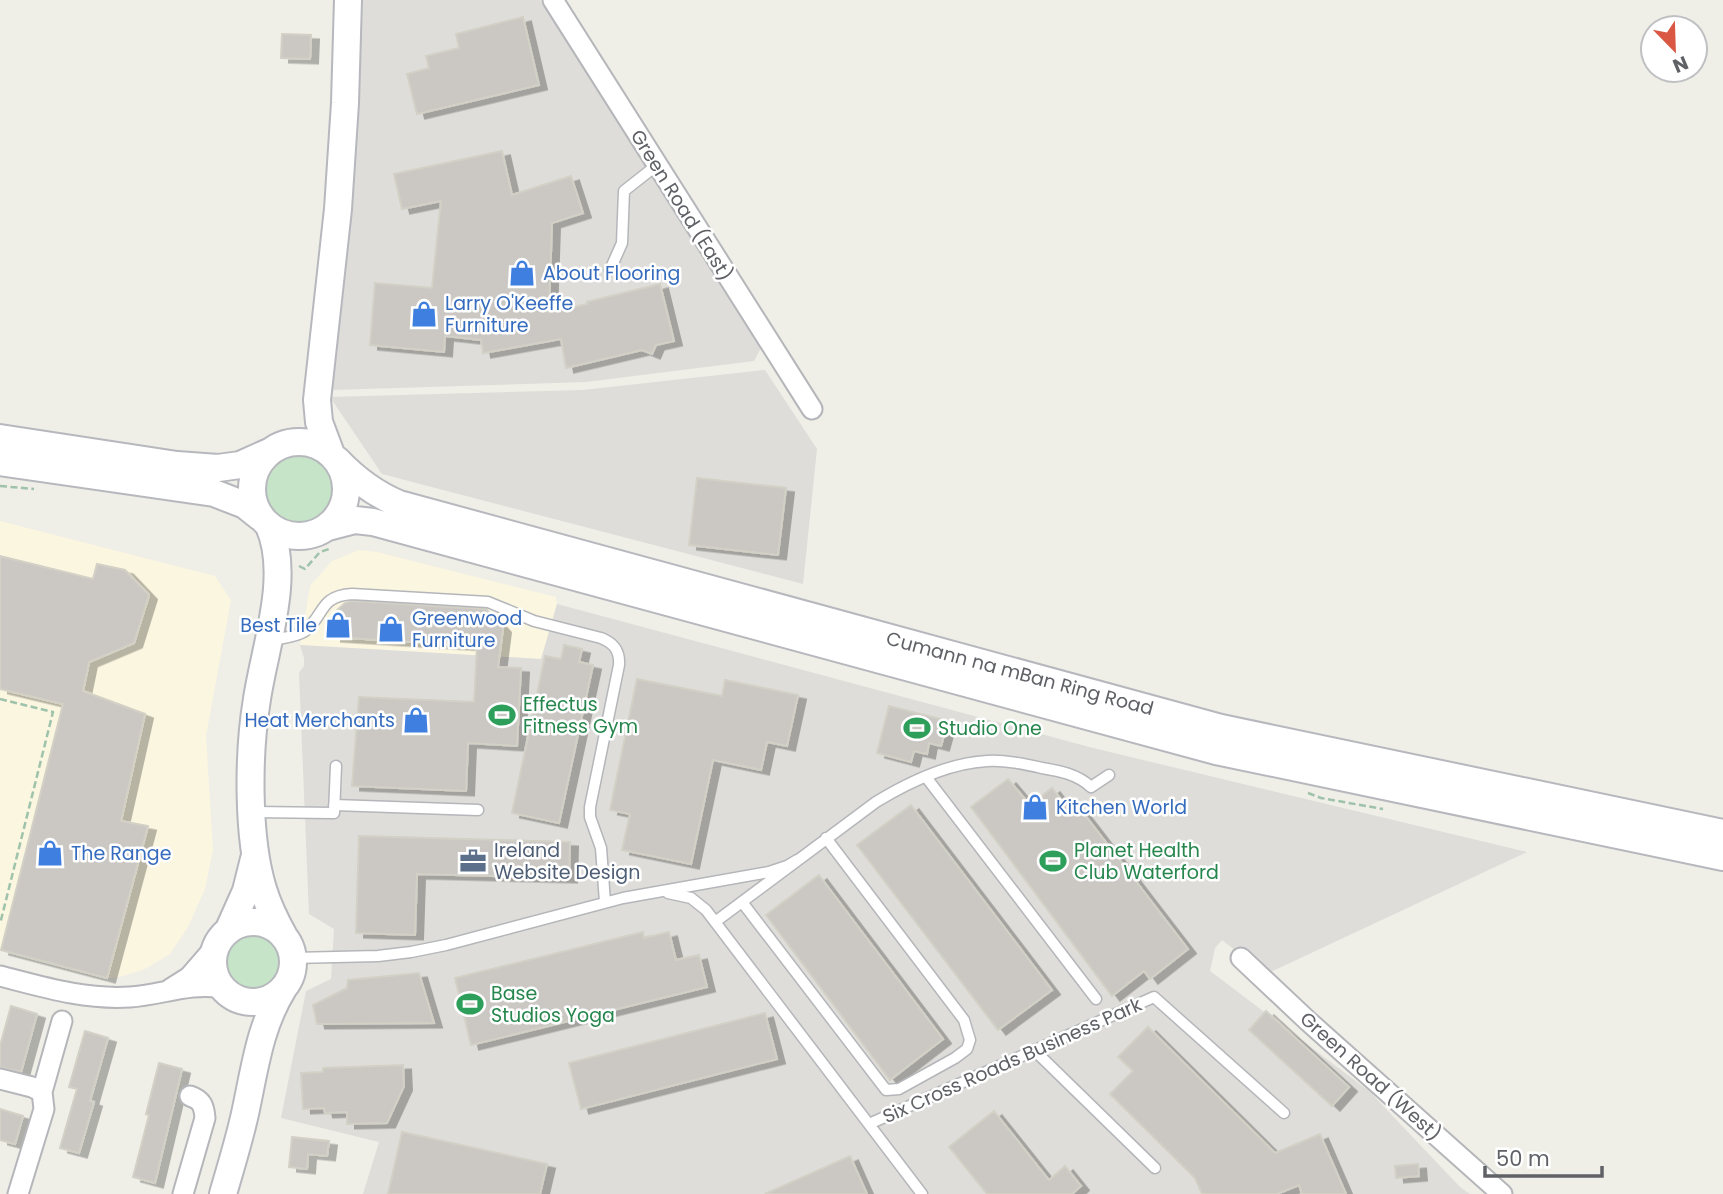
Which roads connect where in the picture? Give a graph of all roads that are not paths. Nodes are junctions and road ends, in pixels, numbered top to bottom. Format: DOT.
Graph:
graph roads {
  1 [pos="348,0"];
  2 [pos="553,0"];
  3 [pos="657,165"];
  4 [pos="610,271"];
  5 [pos="317,389"];
  6 [pos="812,409"];
  7 [pos="0,438"];
  8 [pos="273,449"];
  9 [pos="334,457"];
  10 [pos="0,462"];
  11 [pos="265,521"];
  12 [pos="321,531"];
  13 [pos="279,576"];
  14 [pos="268,641"];
  15 [pos="336,766"];
  16 [pos="1109,775"];
  17 [pos="926,777"];
  18 [pos="334,805"];
  19 [pos="478,810"];
  20 [pos="253,812"];
  21 [pos="1723,833"];
  22 [pos="827,838"];
  23 [pos="256,847"];
  24 [pos="1723,857"];
  25 [pos="797,860"];
  26 [pos="640,895"];
  27 [pos="605,902"];
  28 [pos="741,902"];
  29 [pos="715,922"];
  30 [pos="222,938"];
  31 [pos="289,948"];
  32 [pos="1241,958"];
  33 [pos="0,976"];
  34 [pos="286,984"];
  35 [pos="162,992"];
  36 [pos="226,992"];
  37 [pos="1096,999"];
  38 [pos="62,1021"];
  39 [pos="1034,1050"];
  40 [pos="256,1055"];
  41 [pos="0,1079"];
  42 [pos="42,1092"];
  43 [pos="190,1096"];
  44 [pos="1284,1113"];
  45 [pos="869,1124"];
  46 [pos="1155,1168"];
  47 [pos="18,1194"];
  48 [pos="183,1194"];
  49 [pos="223,1194"];
  50 [pos="922,1194"];
  51 [pos="1502,1194"];
  1 -- 5 [label="main road"];
  2 -- 3 [label="street, Green Road (East)"];
  3 -- 4 [label="lane"];
  3 -- 6 [label="street, Green Road (East)"];
  5 -- 8 [label="main road"];
  5 -- 9 [label="main road"];
  7 -- 8 [label="main road"];
  8 -- 9 [label="main road"];
  8 -- 11 [label="main road"];
  9 -- 12 [label="main road"];
  9 -- 21 [label="main road, Cumann na mBan Ring Road"];
  10 -- 11 [label="main road"];
  11 -- 12 [label="main road"];
  11 -- 13 [label="main road"];
  12 -- 13 [label="main road"];
  12 -- 24 [label="main road, Cumann na mBan Ring Road"];
  13 -- 14 [label="main road"];
  14 -- 20 [label="main road"];
  14 -- 27 [label="lane"];
  15 -- 18 [label="lane"];
  16 -- 17 [label="lane, Six Cross Roads Business Park"];
  17 -- 22 [label="lane, Six Cross Roads Business Park"];
  17 -- 37 [label="lane"];
  18 -- 19 [label="lane"];
  18 -- 20 [label="lane"];
  20 -- 23 [label="main road"];
  22 -- 25 [label="lane, Six Cross Roads Business Park"];
  22 -- 28 [label="lane"];
  23 -- 30 [label="main road"];
  23 -- 31 [label="main road"];
  25 -- 26 [label="lane, Six Cross Roads Business Park"];
  25 -- 28 [label="lane, Six Cross Roads Business Park"];
  26 -- 27 [label="lane, Six Cross Roads Business Park"];
  26 -- 29 [label="lane, Six Cross Roads Business Park"];
  27 -- 31 [label="lane, Six Cross Roads Business Park"];
  28 -- 29 [label="lane, Six Cross Roads Business Park"];
  29 -- 45 [label="lane, Six Cross Roads Business Park"];
  30 -- 31 [label="main road"];
  30 -- 35 [label="street"];
  30 -- 36 [label="main road"];
  31 -- 34 [label="main road"];
  32 -- 51 [label="street, Green Road (West)"];
  33 -- 35 [label="street"];
  34 -- 36 [label="main road"];
  34 -- 40 [label="main road"];
  35 -- 36 [label="street"];
  36 -- 40 [label="main road"];
  38 -- 42 [label="street"];
  39 -- 44 [label="lane, Six Cross Roads Business Park"];
  39 -- 45 [label="lane, Six Cross Roads Business Park"];
  39 -- 46 [label="lane"];
  40 -- 49 [label="main road"];
  41 -- 42 [label="street"];
  42 -- 47 [label="street"];
  43 -- 48 [label="street"];
  45 -- 50 [label="lane, Six Cross Roads Business Park"];
}
